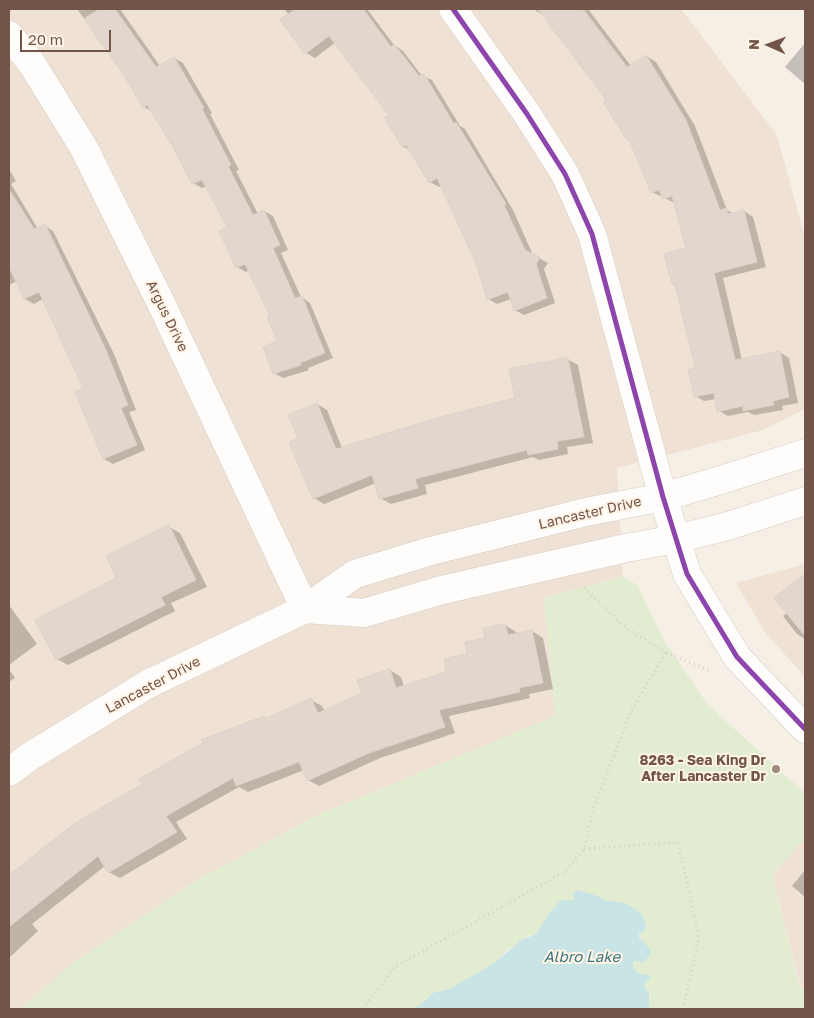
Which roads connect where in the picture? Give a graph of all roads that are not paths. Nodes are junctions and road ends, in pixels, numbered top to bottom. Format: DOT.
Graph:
graph roads {
  1 [pos="453,9"];
  2 [pos="9,35"];
  3 [pos="805,453"];
  4 [pos="663,497"];
  5 [pos="805,501"];
  6 [pos="676,539"];
  7 [pos="431,551"];
  8 [pos="442,590"];
  9 [pos="305,609"];
  10 [pos="805,729"];
  11 [pos="9,772"];
  1 -- 4 [label="street"];
  2 -- 9 [label="street, Argus Drive"];
  3 -- 4 [label="street, Lancaster Drive"];
  4 -- 6 [label="street"];
  4 -- 7 [label="street, Lancaster Drive"];
  5 -- 6 [label="street, Lancaster Drive"];
  6 -- 8 [label="street, Lancaster Drive"];
  6 -- 10 [label="street"];
  7 -- 8 [label="street"];
  7 -- 9 [label="street, Lancaster Drive"];
  8 -- 9 [label="street, Lancaster Drive"];
  9 -- 11 [label="street, Lancaster Drive"];
}
